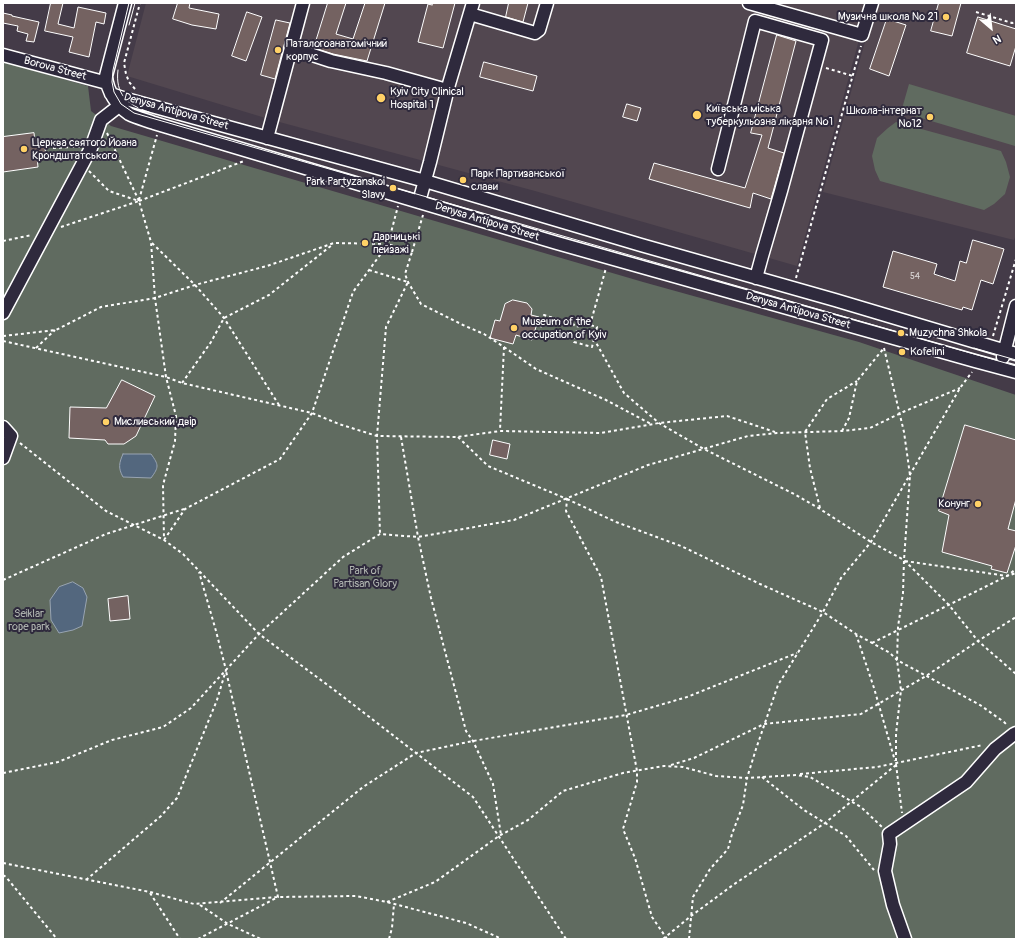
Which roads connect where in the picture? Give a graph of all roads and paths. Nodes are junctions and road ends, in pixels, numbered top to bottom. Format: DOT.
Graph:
graph roads {
  1 [pos="126,3"];
  2 [pos="140,3"];
  3 [pos="303,3"];
  4 [pos="547,3"];
  5 [pos="749,3"];
  6 [pos="872,3"];
  7 [pos="787,8"];
  8 [pos="471,9"];
  9 [pos="976,12"];
  10 [pos="1016,22"];
  11 [pos="862,35"];
  12 [pos="291,48"];
  13 [pos="3,55"];
  14 [pos="124,63"];
  15 [pos="815,65"];
  16 [pos="853,76"];
  17 [pos="109,89"];
  18 [pos="447,90"];
  19 [pos="119,106"];
  20 [pos="102,120"];
  21 [pos="157,134"];
  22 [pos="267,138"];
  23 [pos="53,148"];
  24 [pos="91,148"];
  25 [pos="249,159"];
  26 [pos="82,164"];
  27 [pos="718,169"];
  28 [pos="424,182"];
  29 [pos="139,201"];
  30 [pos="398,205"];
  31 [pos="421,207"];
  32 [pos="47,232"];
  33 [pos="3,241"];
  34 [pos="151,242"];
  35 [pos="334,243"];
  36 [pos="388,244"];
  37 [pos="412,252"];
  38 [pos="1016,259"];
  39 [pos="608,263"];
  40 [pos="369,270"];
  41 [pos="756,278"];
  42 [pos="795,279"];
  43 [pos="408,282"];
  44 [pos="195,285"];
  45 [pos="155,298"];
  46 [pos="1016,306"];
  47 [pos="3,313"];
  48 [pos="224,318"];
  49 [pos="590,325"];
  50 [pos="578,326"];
  51 [pos="56,330"];
  52 [pos="539,333"];
  53 [pos="3,336"];
  54 [pos="993,336"];
  55 [pos="594,339"];
  56 [pos="3,341"];
  57 [pos="888,344"];
  58 [pos="504,347"];
  59 [pos="36,348"];
  60 [pos="884,348"];
  61 [pos="1010,352"];
  62 [pos="976,361"];
  63 [pos="1000,368"];
  64 [pos="1016,372"];
  65 [pos="166,377"];
  66 [pos="857,381"];
  67 [pos="182,383"];
  68 [pos="960,388"];
  69 [pos="279,405"];
  70 [pos="312,413"];
  71 [pos="900,413"];
  72 [pos="659,423"];
  73 [pos="652,424"];
  74 [pos="7,431"];
  75 [pos="500,431"];
  76 [pos="842,431"];
  77 [pos="777,432"];
  78 [pos="805,432"];
  79 [pos="377,436"];
  80 [pos="401,437"];
  81 [pos="458,437"];
  82 [pos="704,449"];
  83 [pos="3,458"];
  84 [pos="910,475"];
  85 [pos="567,499"];
  86 [pos="185,509"];
  87 [pos="820,509"];
  88 [pos="164,516"];
  89 [pos="134,525"];
  90 [pos="380,534"];
  91 [pos="418,537"];
  92 [pos="164,540"];
  93 [pos="871,542"];
  94 [pos="904,560"];
  95 [pos="1016,569"];
  96 [pos="199,571"];
  97 [pos="1016,573"];
  98 [pos="1008,576"];
  99 [pos="3,580"];
  100 [pos="949,605"];
  101 [pos="823,612"];
  102 [pos="1016,617"];
  103 [pos="898,630"];
  104 [pos="259,634"];
  105 [pos="856,634"];
  106 [pos="978,641"];
  107 [pos="872,643"];
  108 [pos="799,652"];
  109 [pos="897,660"];
  110 [pos="226,670"];
  111 [pos="1016,674"];
  112 [pos="926,676"];
  113 [pos="901,690"];
  114 [pos="878,704"];
  115 [pos="626,715"];
  116 [pos="764,724"];
  117 [pos="1015,734"];
  118 [pos="473,741"];
  119 [pos="990,743"];
  120 [pos="416,753"];
  121 [pos="896,764"];
  122 [pos="668,766"];
  123 [pos="637,771"];
  124 [pos="3,772"];
  125 [pos="796,774"];
  126 [pos="762,777"];
  127 [pos="747,778"];
  128 [pos="852,801"];
  129 [pos="902,814"];
  130 [pos="826,823"];
  131 [pos="889,834"];
  132 [pos="500,836"];
  133 [pos="270,862"];
  134 [pos="3,863"];
  135 [pos="875,871"];
  136 [pos="3,876"];
  137 [pos="86,880"];
  138 [pos="150,892"];
  139 [pos="278,897"];
  140 [pos="387,902"];
  141 [pos="220,903"];
  142 [pos="199,904"];
  143 [pos="394,904"];
  144 [pos="691,916"];
  145 [pos="228,924"];
  146 [pos="665,938"];
  147 [pos="56,939"];
  148 [pos="180,939"];
  149 [pos="198,939"];
  150 [pos="261,939"];
  151 [pos="389,939"];
  152 [pos="502,939"];
  153 [pos="566,939"];
  154 [pos="689,939"];
  155 [pos="904,939"];
  1 -- 17 [label="street"];
  2 -- 14 [label="path"];
  3 -- 12 [label="street"];
  4 -- 8 [label="street"];
  5 -- 7 [label="street"];
  6 -- 11 [label="street"];
  7 -- 11 [label="street"];
  8 -- 18 [label="street"];
  9 -- 10 [label="path"];
  11 -- 16 [label="path"];
  12 -- 18 [label="street"];
  12 -- 22 [label="street"];
  13 -- 17 [label="street, Borova Street"];
  15 -- 16 [label="path"];
  15 -- 27 [label="street"];
  15 -- 41 [label="street"];
  16 -- 42 [label="path"];
  17 -- 19 [label="street, Denysa Antipova Street"];
  17 -- 22 [label="street, Denysa Antipova Street"];
  18 -- 28 [label="street"];
  19 -- 20 [label="street"];
  19 -- 31 [label="street, Denysa Antipova Street"];
  20 -- 24 [label="street"];
  20 -- 29 [label="path"];
  21 -- 29 [label="path"];
  22 -- 28 [label="street, Denysa Antipova Street"];
  23 -- 24 [label="path"];
  24 -- 26 [label="street"];
  25 -- 29 [label="path"];
  26 -- 29 [label="path"];
  26 -- 32 [label="street"];
  28 -- 31 [label="street"];
  28 -- 41 [label="street, Denysa Antipova Street"];
  29 -- 32 [label="path"];
  29 -- 34 [label="path"];
  30 -- 36 [label="path"];
  31 -- 37 [label="path"];
  31 -- 62 [label="street, Denysa Antipova Street"];
  32 -- 33 [label="path"];
  32 -- 47 [label="street"];
  34 -- 44 [label="path"];
  34 -- 45 [label="path"];
  35 -- 36 [label="path"];
  35 -- 44 [label="path"];
  35 -- 48 [label="path"];
  36 -- 37 [label="path"];
  36 -- 40 [label="path"];
  37 -- 43 [label="path"];
  38 -- 54 [label="path"];
  39 -- 49 [label="path"];
  40 -- 43 [label="path"];
  40 -- 70 [label="path"];
  41 -- 61 [label="street, Denysa Antipova Street"];
  43 -- 58 [label="path"];
  43 -- 79 [label="path"];
  44 -- 45 [label="path"];
  44 -- 48 [label="path"];
  45 -- 51 [label="path"];
  45 -- 65 [label="path"];
  46 -- 61 [label="street"];
  48 -- 67 [label="path"];
  48 -- 69 [label="path"];
  49 -- 50 [label="path"];
  49 -- 55 [label="path"];
  50 -- 52 [label="path"];
  50 -- 55 [label="path"];
  51 -- 53 [label="path"];
  51 -- 59 [label="path"];
  55 -- 72 [label="path"];
  56 -- 59 [label="path"];
  57 -- 60 [label="path"];
  58 -- 73 [label="path"];
  58 -- 75 [label="path"];
  59 -- 65 [label="path"];
  60 -- 66 [label="path"];
  60 -- 71 [label="path"];
  61 -- 63 [label="street"];
  62 -- 63 [label="street, Denysa Antipova Street"];
  62 -- 68 [label="path"];
  63 -- 64 [label="street, Denysa Antipova Street"];
  65 -- 67 [label="path"];
  65 -- 88 [label="path"];
  66 -- 76 [label="path"];
  66 -- 78 [label="path"];
  67 -- 69 [label="path"];
  68 -- 71 [label="path"];
  68 -- 84 [label="path"];
  69 -- 70 [label="path"];
  70 -- 79 [label="path"];
  70 -- 86 [label="path"];
  71 -- 76 [label="path"];
  71 -- 84 [label="path"];
  72 -- 73 [label="path"];
  72 -- 77 [label="path"];
  72 -- 82 [label="path"];
  73 -- 75 [label="path"];
  74 -- 83 [label="street"];
  74 -- 89 [label="path"];
  75 -- 81 [label="path"];
  76 -- 78 [label="path"];
  77 -- 78 [label="path"];
  77 -- 82 [label="path"];
  78 -- 87 [label="path"];
  79 -- 80 [label="path"];
  79 -- 90 [label="path"];
  80 -- 81 [label="path"];
  80 -- 91 [label="path"];
  81 -- 85 [label="path"];
  82 -- 85 [label="path"];
  82 -- 87 [label="path"];
  84 -- 93 [label="path"];
  84 -- 94 [label="path"];
  85 -- 91 [label="path"];
  85 -- 101 [label="path"];
  85 -- 115 [label="path"];
  86 -- 88 [label="path"];
  86 -- 92 [label="path"];
  87 -- 93 [label="path"];
  88 -- 89 [label="path"];
  88 -- 92 [label="path"];
  89 -- 92 [label="path"];
  89 -- 99 [label="path"];
  90 -- 91 [label="path"];
  90 -- 104 [label="path"];
  91 -- 118 [label="path"];
  92 -- 96 [label="path"];
  93 -- 94 [label="path"];
  93 -- 101 [label="path"];
  94 -- 98 [label="path"];
  94 -- 100 [label="path"];
  94 -- 103 [label="path"];
  95 -- 98 [label="path"];
  96 -- 104 [label="path"];
  96 -- 110 [label="path"];
  97 -- 98 [label="path"];
  98 -- 100 [label="path"];
  100 -- 103 [label="path"];
  100 -- 106 [label="path"];
  101 -- 105 [label="path"];
  101 -- 108 [label="path"];
  102 -- 106 [label="path"];
  103 -- 107 [label="path"];
  103 -- 109 [label="path"];
  104 -- 110 [label="path"];
  104 -- 120 [label="path"];
  105 -- 107 [label="path"];
  105 -- 114 [label="path"];
  106 -- 111 [label="path"];
  106 -- 112 [label="path"];
  107 -- 109 [label="path"];
  108 -- 115 [label="path"];
  108 -- 116 [label="path"];
  109 -- 112 [label="path"];
  109 -- 113 [label="path"];
  110 -- 124 [label="path"];
  110 -- 133 [label="path"];
  110 -- 137 [label="path"];
  112 -- 113 [label="path"];
  112 -- 117 [label="path"];
  113 -- 114 [label="path"];
  113 -- 121 [label="path"];
  114 -- 116 [label="path"];
  114 -- 121 [label="path"];
  115 -- 118 [label="path"];
  115 -- 123 [label="path"];
  116 -- 122 [label="path"];
  116 -- 127 [label="path"];
  117 -- 131 [label="street"];
  118 -- 120 [label="path"];
  118 -- 132 [label="path"];
  119 -- 121 [label="path"];
  120 -- 132 [label="path"];
  120 -- 133 [label="path"];
  121 -- 125 [label="path"];
  121 -- 128 [label="path"];
  121 -- 129 [label="path"];
  122 -- 123 [label="path"];
  122 -- 127 [label="path"];
  123 -- 132 [label="path"];
  123 -- 146 [label="path"];
  125 -- 126 [label="path"];
  125 -- 128 [label="path"];
  126 -- 127 [label="path"];
  126 -- 130 [label="path"];
  127 -- 144 [label="path"];
  128 -- 130 [label="path"];
  128 -- 131 [label="path"];
  130 -- 135 [label="path"];
  130 -- 144 [label="path"];
  131 -- 155 [label="street"];
  132 -- 140 [label="path"];
  132 -- 153 [label="path"];
  133 -- 139 [label="path"];
  133 -- 141 [label="path"];
  134 -- 137 [label="path"];
  136 -- 147 [label="path"];
  137 -- 138 [label="path"];
  138 -- 142 [label="path"];
  138 -- 148 [label="path"];
  139 -- 140 [label="path"];
  139 -- 141 [label="path"];
  139 -- 145 [label="path"];
  140 -- 143 [label="path"];
  141 -- 142 [label="path"];
  142 -- 145 [label="path"];
  143 -- 151 [label="path"];
  143 -- 152 [label="path"];
  144 -- 146 [label="path"];
  144 -- 154 [label="path"];
  145 -- 149 [label="path"];
  145 -- 150 [label="path"];
}
